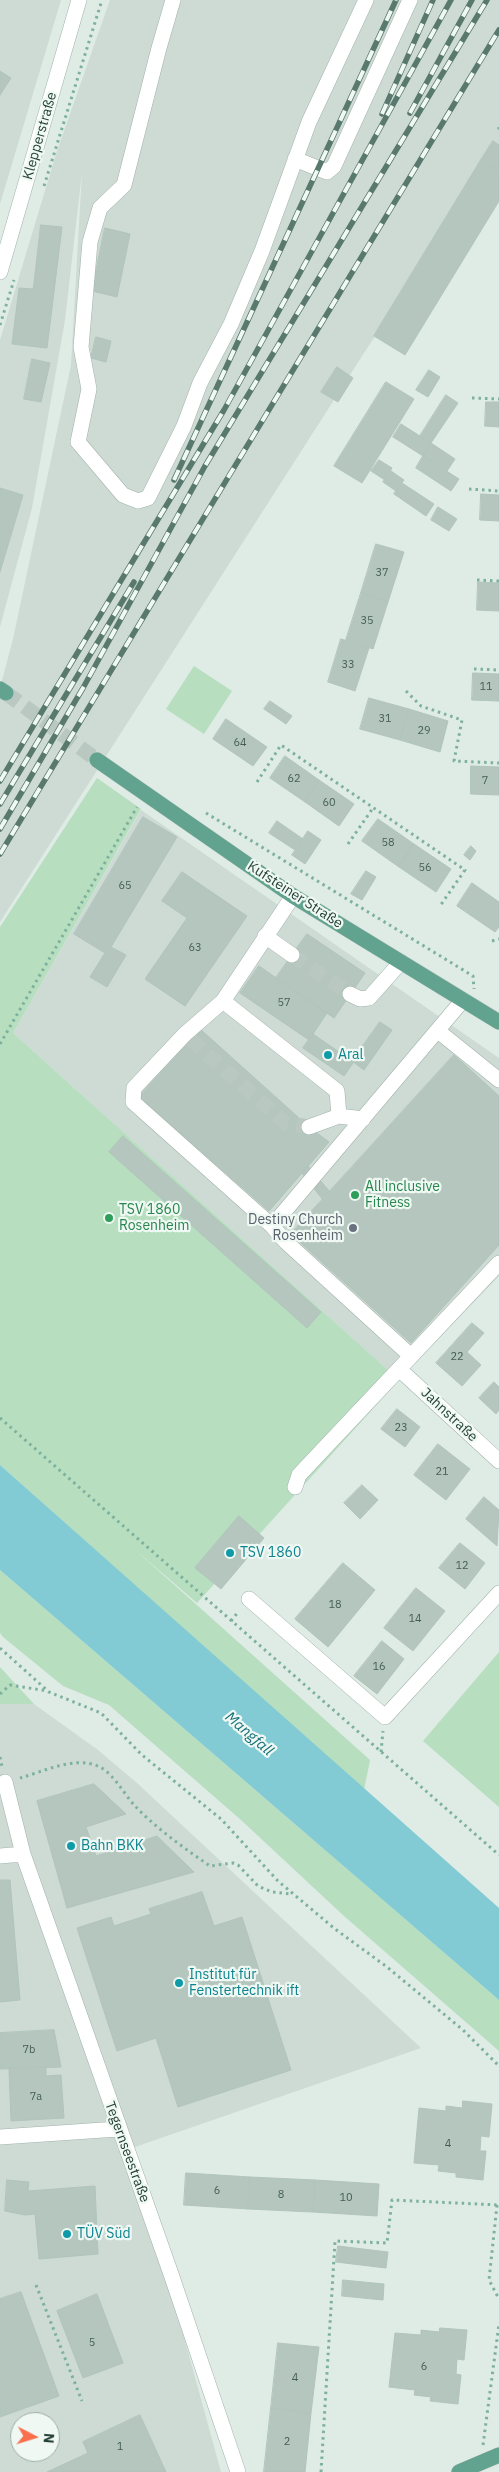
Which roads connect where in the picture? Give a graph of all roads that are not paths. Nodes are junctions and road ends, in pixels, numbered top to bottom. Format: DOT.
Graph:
graph roads {
  1 [pos="79,0"];
  2 [pos="173,0"];
  3 [pos="366,0"];
  4 [pos="410,0"];
  5 [pos="295,158"];
  6 [pos="0,272"];
  7 [pos="97,760"];
  8 [pos="293,896"];
  9 [pos="265,936"];
  10 [pos="292,955"];
  11 [pos="401,962"];
  12 [pos="350,994"];
  13 [pos="223,1001"];
  14 [pos="469,1003"];
  15 [pos="499,1022"];
  16 [pos="438,1031"];
  17 [pos="499,1080"];
  18 [pos="339,1116"];
  19 [pos="363,1119"];
  20 [pos="309,1127"];
  21 [pos="272,1226"];
  22 [pos="499,1263"];
  23 [pos="411,1356"];
  24 [pos="399,1369"];
  25 [pos="499,1461"];
  26 [pos="295,1487"];
  27 [pos="499,1593"];
  28 [pos="249,1599"];
  29 [pos="5,1782"];
  30 [pos="22,1854"];
  31 [pos="0,1856"];
  32 [pos="118,2129"];
  33 [pos="0,2138"];
  34 [pos="499,2455"];
  35 [pos="238,2472"];
  36 [pos="459,2472"];
  1 -- 6 [label="street, Klepperstraße"];
  2 -- 5 [label="street"];
  3 -- 5 [label="street"];
  4 -- 5 [label="street"];
  7 -- 8 [label="main road, Kufsteiner Straße"];
  8 -- 9 [label="street"];
  8 -- 11 [label="main road, Kufsteiner Straße"];
  9 -- 10 [label="street"];
  9 -- 13 [label="street"];
  11 -- 12 [label="street"];
  11 -- 14 [label="main road, Kufsteiner Straße"];
  13 -- 18 [label="street"];
  13 -- 21 [label="street"];
  14 -- 15 [label="main road, Kufsteiner Straße"];
  14 -- 16 [label="street"];
  16 -- 17 [label="street"];
  16 -- 19 [label="street"];
  18 -- 19 [label="street"];
  18 -- 20 [label="street"];
  19 -- 21 [label="street"];
  21 -- 23 [label="street"];
  22 -- 23 [label="street"];
  23 -- 24 [label="street"];
  24 -- 25 [label="street, Jahnstraße"];
  24 -- 26 [label="street"];
  27 -- 28 [label="street"];
  29 -- 30 [label="street, Tegernseestraße"];
  30 -- 31 [label="street"];
  30 -- 32 [label="street, Tegernseestraße"];
  32 -- 33 [label="street"];
  32 -- 35 [label="street, Tegernseestraße"];
  34 -- 36 [label="main road"];
}
